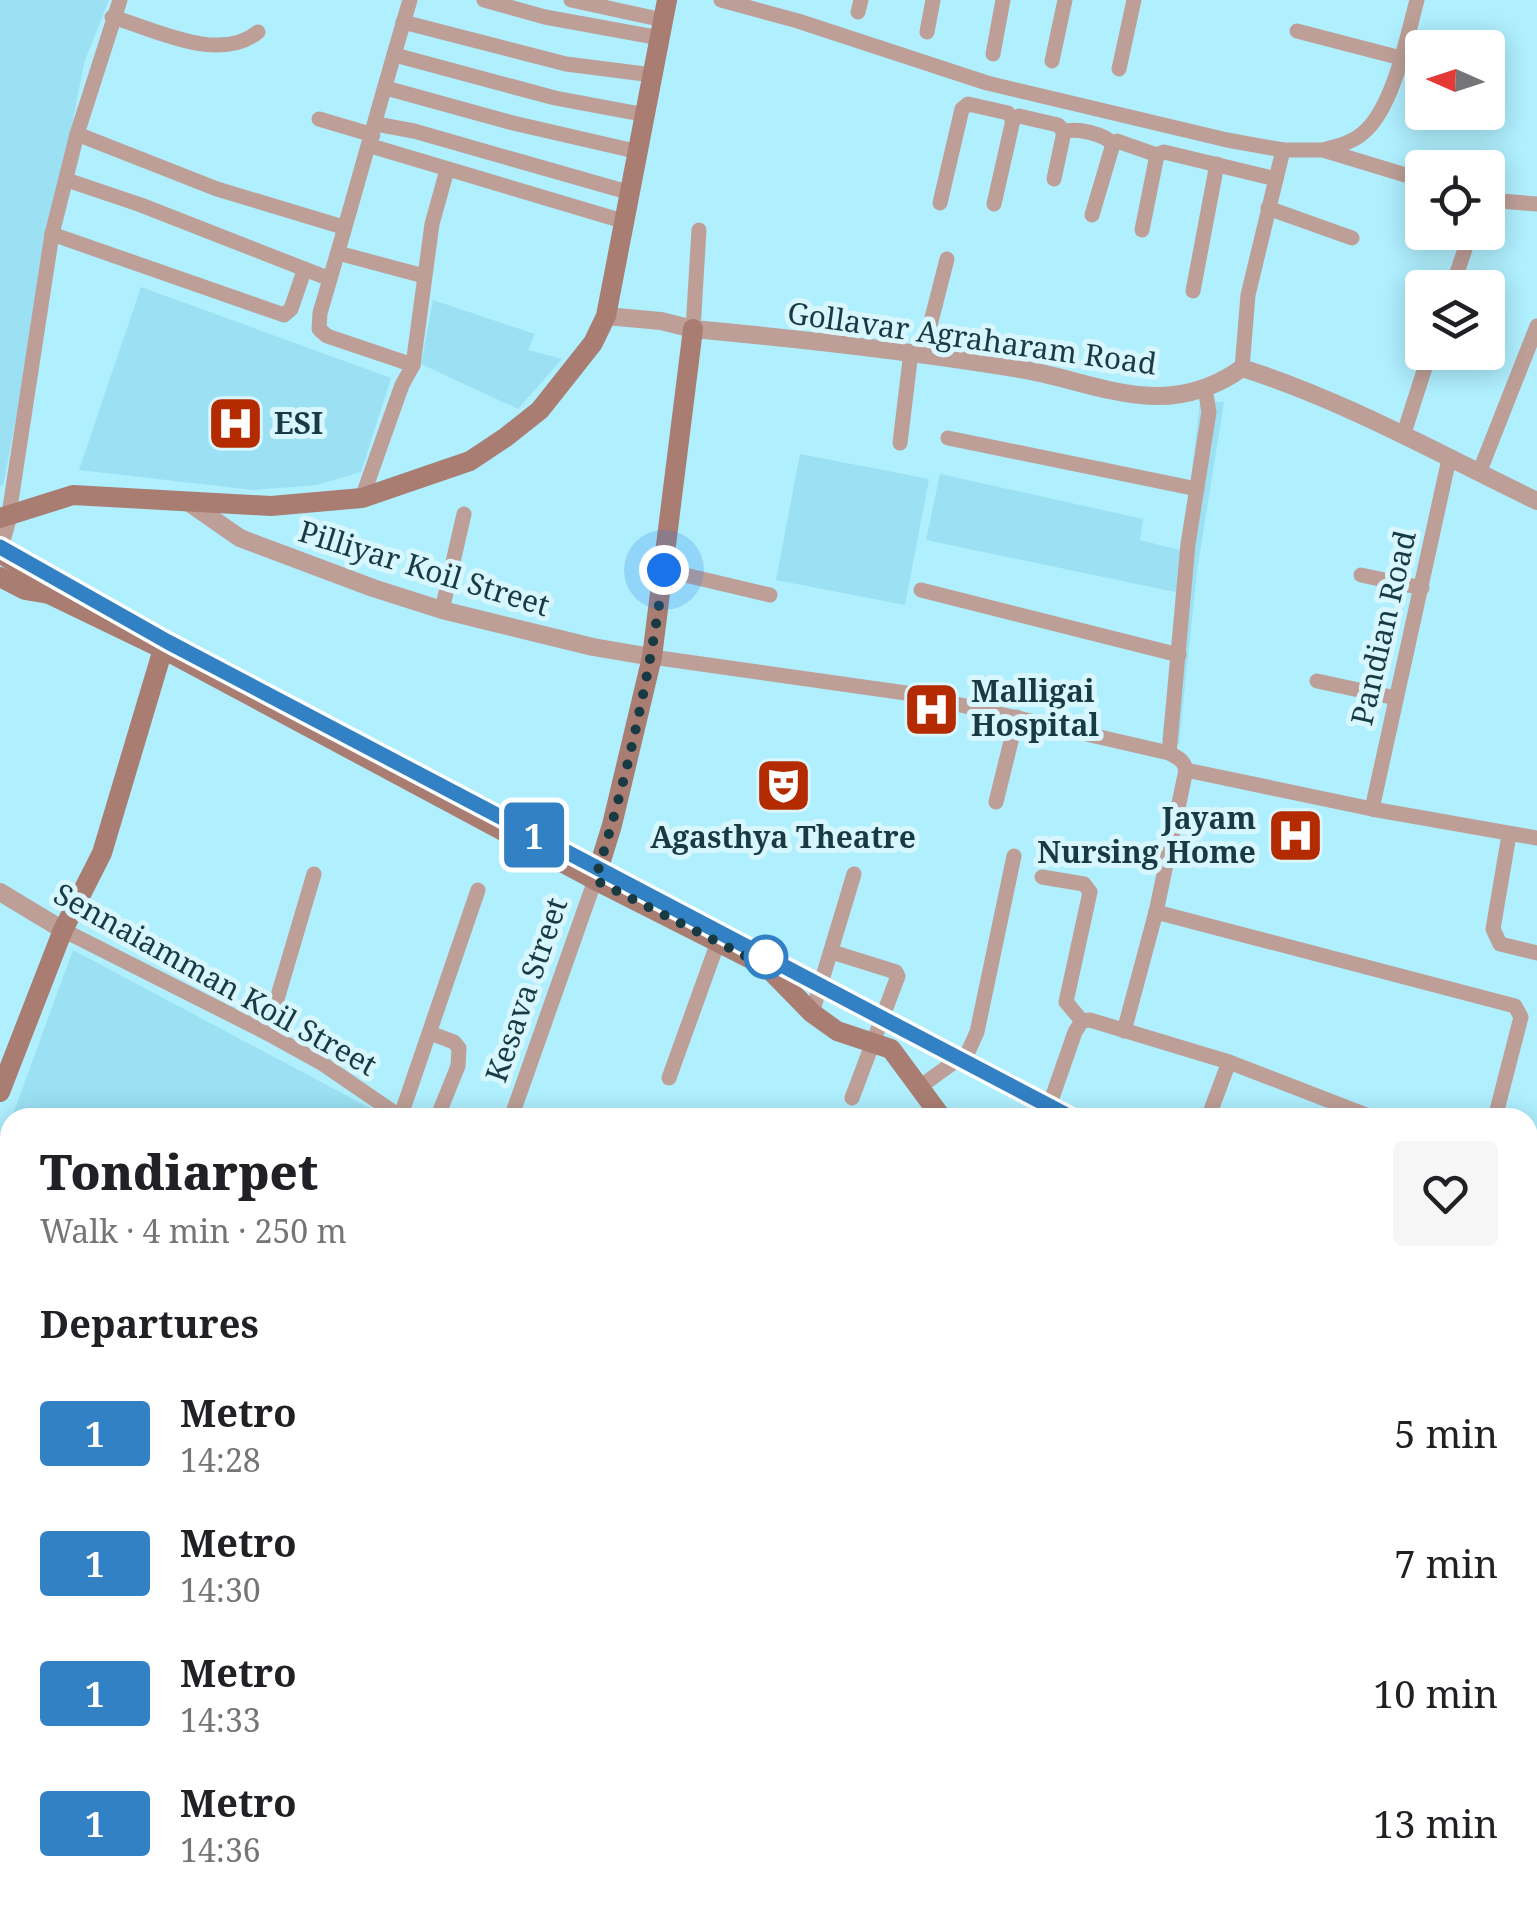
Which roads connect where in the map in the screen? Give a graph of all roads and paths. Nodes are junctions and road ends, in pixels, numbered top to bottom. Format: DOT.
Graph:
graph roads {
  1 [pos="120,0"];
  2 [pos="410,0"];
  3 [pos="484,0"];
  4 [pos="571,0"];
  5 [pos="721,0"];
  6 [pos="933,0"];
  7 [pos="1004,0"];
  8 [pos="1065,0"];
  9 [pos="1134,0"];
  10 [pos="1418,0"];
  11 [pos="112,17"];
  12 [pos="664,19"];
  13 [pos="404,22"];
  14 [pos="1297,30"];
  15 [pos="258,32"];
  16 [pos="927,32"];
  17 [pos="993,54"];
  18 [pos="395,55"];
  19 [pos="1401,58"];
  20 [pos="1052,62"];
  21 [pos="1119,70"];
  22 [pos="653,75"];
  23 [pos="386,88"];
  24 [pos="646,116"];
  25 [pos="319,119"];
  26 [pos="1014,120"];
  27 [pos="1064,132"];
  28 [pos="77,134"];
  29 [pos="373,135"];
  30 [pos="1112,144"];
  31 [pos="1283,150"];
  32 [pos="1323,150"];
  33 [pos="639,152"];
  34 [pos="1157,155"];
  35 [pos="1217,164"];
  36 [pos="447,170"];
  37 [pos="1405,175"];
  38 [pos="1054,179"];
  39 [pos="1276,179"];
  40 [pos="67,180"];
  41 [pos="631,193"];
  42 [pos="1505,201"];
  43 [pos="940,203"];
  44 [pos="994,204"];
  45 [pos="1537,204"];
  46 [pos="1268,208"];
  47 [pos="1092,215"];
  48 [pos="626,222"];
  49 [pos="343,227"];
  50 [pos="698,230"];
  51 [pos="1142,230"];
  52 [pos="52,234"];
  53 [pos="1352,238"];
  54 [pos="338,253"];
  55 [pos="946,260"];
  56 [pos="304,271"];
  57 [pos="424,276"];
  58 [pos="330,279"];
  59 [pos="1193,291"];
  60 [pos="606,316"];
  61 [pos="1537,326"];
  62 [pos="692,329"];
  63 [pos="917,353"];
  64 [pos="413,365"];
  65 [pos="1242,368"];
  66 [pos="1424,370"];
  67 [pos="1205,388"];
  68 [pos="1404,433"];
  69 [pos="948,438"];
  70 [pos="900,444"];
  71 [pos="1450,459"];
  72 [pos="1479,473"];
  73 [pos="1197,489"];
  74 [pos="362,498"];
  75 [pos="1537,500"];
  76 [pos="191,504"];
  77 [pos="464,514"];
  78 [pos="4,516"];
  79 [pos="0,546"];
  80 [pos="0,554"];
  81 [pos="664,570"];
  82 [pos="1361,574"];
  83 [pos="0,577"];
  84 [pos="1422,588"];
  85 [pos="921,590"];
  86 [pos="49,594"];
  87 [pos="770,596"];
  88 [pos="442,610"];
  89 [pos="163,649"];
  90 [pos="1179,655"];
  91 [pos="652,657"];
  92 [pos="1316,681"];
  93 [pos="1396,698"];
  94 [pos="1017,717"];
  95 [pos="1169,753"];
  96 [pos="1186,770"];
  97 [pos="996,802"];
  98 [pos="1372,809"];
  99 [pos="1509,834"];
  100 [pos="1537,838"];
  101 [pos="1014,856"];
  102 [pos="314,874"];
  103 [pos="854,874"];
  104 [pos="1042,877"];
  105 [pos="595,880"];
  106 [pos="478,890"];
  107 [pos="0,892"];
  108 [pos="1156,912"];
  109 [pos="63,930"];
  110 [pos="718,942"];
  111 [pos="832,952"];
  112 [pos="1537,952"];
  113 [pos="812,1014"];
  114 [pos="1082,1022"];
  115 [pos="1124,1031"];
  116 [pos="267,1033"];
  117 [pos="430,1033"];
  118 [pos="874,1044"];
  119 [pos="1229,1062"];
  120 [pos="669,1078"];
  121 [pos="921,1086"];
  122 [pos="0,1092"];
  123 [pos="852,1098"];
  124 [pos="387,1108"];
  125 [pos="403,1108"];
  126 [pos="441,1108"];
  127 [pos="515,1108"];
  128 [pos="935,1108"];
  129 [pos="1048,1108"];
  130 [pos="1212,1108"];
  131 [pos="1348,1108"];
  132 [pos="1498,1108"];
  1 -- 11 [label="street"];
  2 -- 13 [label="street"];
  3 -- 12 [label="street"];
  4 -- 12 [label="street"];
  5 -- 31 [label="street"];
  6 -- 16 [label="street"];
  7 -- 17 [label="street"];
  8 -- 20 [label="street"];
  9 -- 21 [label="street"];
  10 -- 19 [label="street"];
  11 -- 15 [label="street"];
  11 -- 28 [label="street"];
  12 -- 22 [label="main road"];
  13 -- 18 [label="street"];
  13 -- 22 [label="street"];
  14 -- 19 [label="street"];
  18 -- 23 [label="street"];
  18 -- 24 [label="street"];
  19 -- 32 [label="street"];
  22 -- 24 [label="main road"];
  23 -- 29 [label="street"];
  23 -- 33 [label="street"];
  24 -- 33 [label="main road"];
  25 -- 29 [label="street"];
  26 -- 27 [label="street"];
  26 -- 43 [label="street"];
  26 -- 44 [label="street"];
  27 -- 30 [label="street"];
  27 -- 38 [label="street"];
  28 -- 40 [label="street"];
  28 -- 49 [label="street"];
  29 -- 36 [label="street"];
  29 -- 41 [label="street"];
  29 -- 49 [label="street"];
  30 -- 34 [label="street"];
  30 -- 47 [label="street"];
  31 -- 32 [label="street"];
  31 -- 39 [label="street"];
  32 -- 37 [label="street"];
  33 -- 41 [label="main road"];
  34 -- 35 [label="street"];
  34 -- 51 [label="street"];
  35 -- 39 [label="street"];
  35 -- 59 [label="street"];
  36 -- 48 [label="street"];
  36 -- 57 [label="street"];
  39 -- 46 [label="street"];
  40 -- 52 [label="street"];
  40 -- 56 [label="street"];
  41 -- 48 [label="main road"];
  42 -- 45 [label="street"];
  46 -- 53 [label="street"];
  46 -- 65 [label="street"];
  48 -- 60 [label="main road"];
  49 -- 54 [label="street"];
  50 -- 62 [label="street"];
  52 -- 56 [label="street"];
  52 -- 78 [label="street"];
  54 -- 57 [label="street"];
  54 -- 58 [label="street"];
  55 -- 63 [label="street"];
  56 -- 58 [label="street"];
  57 -- 64 [label="street"];
  58 -- 64 [label="street"];
  60 -- 62 [label="street, Gollavar Agraharam Road"];
  60 -- 74 [label="main road"];
  61 -- 72 [label="street"];
  62 -- 63 [label="street, Gollavar Agraharam Road"];
  62 -- 81 [label="main road"];
  63 -- 67 [label="street, Gollavar Agraharam Road"];
  63 -- 70 [label="street"];
  64 -- 74 [label="street"];
  65 -- 67 [label="street, Gollavar Agraharam Road"];
  65 -- 68 [label="street"];
  66 -- 68 [label="street"];
  67 -- 73 [label="street"];
  68 -- 71 [label="street"];
  69 -- 73 [label="street"];
  71 -- 72 [label="street"];
  71 -- 84 [label="street, Pandian Road"];
  72 -- 75 [label="street"];
  73 -- 90 [label="street"];
  74 -- 76 [label="main road"];
  76 -- 78 [label="main road"];
  76 -- 88 [label="street, Pilliyar Koil Street"];
  77 -- 88 [label="street"];
  78 -- 79 [label="street"];
  80 -- 86 [label="main road"];
  81 -- 87 [label="street"];
  81 -- 91 [label="main road"];
  82 -- 84 [label="street"];
  83 -- 86 [label="main road"];
  84 -- 93 [label="street, Pandian Road"];
  85 -- 90 [label="street"];
  86 -- 89 [label="main road"];
  88 -- 91 [label="street, Pilliyar Koil Street"];
  89 -- 105 [label="main road"];
  89 -- 109 [label="main road"];
  90 -- 95 [label="street"];
  91 -- 94 [label="street"];
  91 -- 105 [label="main road"];
  92 -- 93 [label="street"];
  93 -- 98 [label="street, Pandian Road"];
  94 -- 95 [label="street"];
  94 -- 97 [label="street"];
  95 -- 96 [label="street"];
  96 -- 98 [label="street"];
  96 -- 108 [label="street"];
  98 -- 99 [label="street"];
  99 -- 100 [label="street"];
  99 -- 112 [label="street"];
  101 -- 121 [label="street"];
  102 -- 116 [label="street"];
  103 -- 111 [label="street"];
  104 -- 114 [label="street"];
  105 -- 110 [label="main road"];
  105 -- 127 [label="street, Kesava Street"];
  106 -- 117 [label="street"];
  107 -- 109 [label="street, Sennaiamman Koil Street"];
  108 -- 115 [label="street"];
  108 -- 132 [label="street"];
  109 -- 116 [label="street, Sennaiamman Koil Street"];
  109 -- 122 [label="main road"];
  110 -- 113 [label="main road"];
  110 -- 120 [label="street"];
  111 -- 113 [label="street"];
  111 -- 118 [label="street"];
  113 -- 118 [label="main road"];
  114 -- 115 [label="street"];
  114 -- 129 [label="street"];
  115 -- 119 [label="street"];
  116 -- 124 [label="street, Sennaiamman Koil Street"];
  117 -- 125 [label="street"];
  117 -- 126 [label="street"];
  118 -- 121 [label="main road"];
  118 -- 123 [label="street"];
  119 -- 130 [label="street"];
  119 -- 131 [label="street"];
  121 -- 128 [label="main road"];
}
